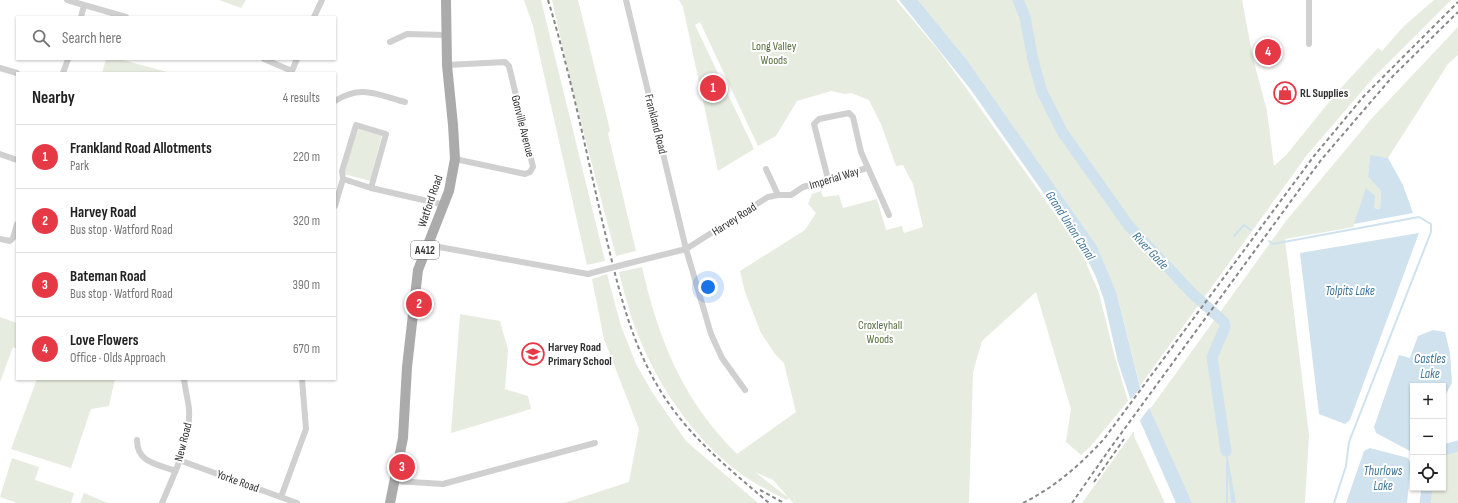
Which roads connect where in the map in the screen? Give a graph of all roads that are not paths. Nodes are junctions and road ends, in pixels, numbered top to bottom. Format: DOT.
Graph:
graph roads {
  1 [pos="67,0"];
  2 [pos="322,0"];
  3 [pos="446,0"];
  4 [pos="626,0"];
  5 [pos="1309,0"];
  6 [pos="84,5"];
  7 [pos="81,16"];
  8 [pos="122,16"];
  9 [pos="314,16"];
  10 [pos="446,35"];
  11 [pos="390,42"];
  12 [pos="1309,44"];
  13 [pos="68,60"];
  14 [pos="266,60"];
  15 [pos="297,60"];
  16 [pos="447,65"];
  17 [pos="0,68"];
  18 [pos="63,72"];
  19 [pos="291,72"];
  20 [pos="16,73"];
  21 [pos="336,100"];
  22 [pos="405,102"];
  23 [pos="0,154"];
  24 [pos="454,159"];
  25 [pos="16,160"];
  26 [pos="867,168"];
  27 [pos="766,169"];
  28 [pos="342,179"];
  29 [pos="828,179"];
  30 [pos="371,188"];
  31 [pos="778,195"];
  32 [pos="336,202"];
  33 [pos="445,205"];
  34 [pos="889,215"];
  35 [pos="16,228"];
  36 [pos="0,239"];
  37 [pos="428,245"];
  38 [pos="686,249"];
  39 [pos="184,380"];
  40 [pos="302,380"];
  41 [pos="745,390"];
  42 [pos="137,440"];
  43 [pos="595,443"];
  44 [pos="179,460"];
  45 [pos="175,471"];
  46 [pos="395,481"];
  47 [pos="281,497"];
  48 [pos="162,503"];
  49 [pos="297,503"];
  50 [pos="390,503"];
  1 -- 6 [label="street"];
  2 -- 9 [label="street"];
  3 -- 10 [label="main road, Watford Road / A412"];
  4 -- 38 [label="street, Frankland Road"];
  5 -- 12 [label="street"];
  6 -- 7 [label="street"];
  6 -- 8 [label="street"];
  10 -- 11 [label="street"];
  10 -- 16 [label="main road, Watford Road / A412"];
  13 -- 18 [label="street"];
  14 -- 19 [label="street"];
  15 -- 19 [label="street"];
  16 -- 24 [label="main road, Watford Road / A412"];
  16 -- 24 [label="street, Gonville Avenue"];
  17 -- 20 [label="street"];
  21 -- 22 [label="street"];
  23 -- 25 [label="street"];
  24 -- 33 [label="main road, Watford Road / A412"];
  26 -- 29 [label="street, Imperial Way"];
  26 -- 29 [label="street"];
  26 -- 34 [label="street"];
  27 -- 31 [label="street"];
  28 -- 30 [label="street"];
  28 -- 30 [label="street"];
  28 -- 32 [label="street"];
  29 -- 31 [label="street, Imperial Way"];
  30 -- 33 [label="street"];
  31 -- 38 [label="street, Harvey Road"];
  33 -- 37 [label="main road, Watford Road / A412"];
  35 -- 36 [label="street"];
  37 -- 38 [label="street, Harvey Road, bridge"];
  37 -- 46 [label="main road, Watford Road / A412"];
  38 -- 41 [label="street, Frankland Road"];
  39 -- 44 [label="street, New Road"];
  40 -- 47 [label="street"];
  42 -- 45 [label="street"];
  43 -- 46 [label="street"];
  44 -- 45 [label="street, New Road"];
  44 -- 47 [label="street, Yorke Road"];
  45 -- 48 [label="street, New Road"];
  46 -- 50 [label="main road, Watford Road / A412"];
  47 -- 49 [label="street, Yorke Road"];
}
